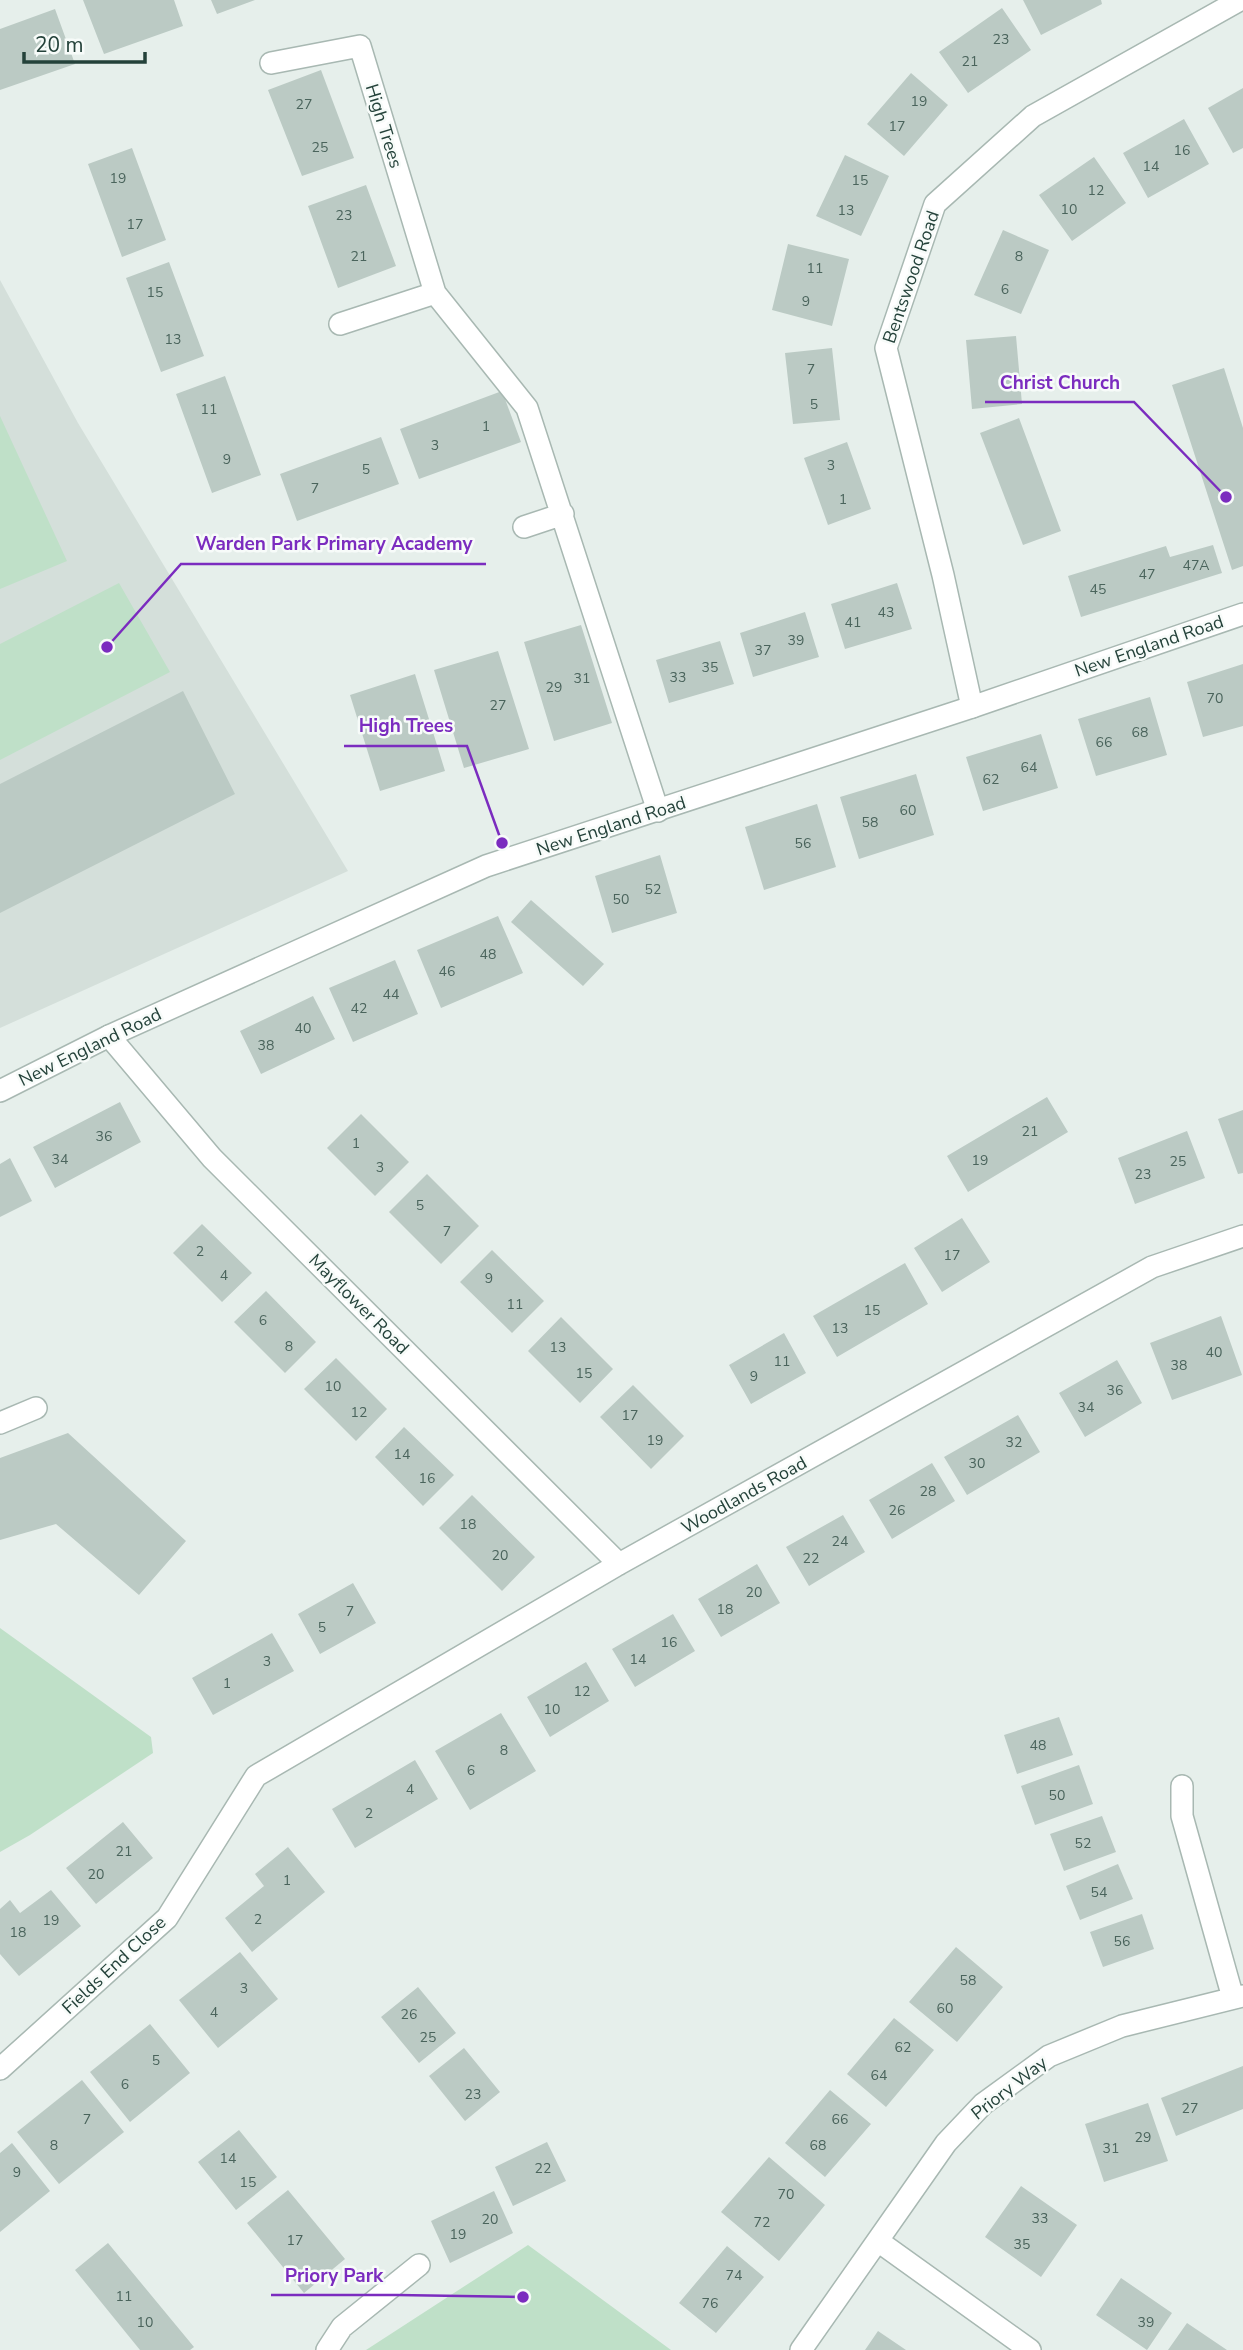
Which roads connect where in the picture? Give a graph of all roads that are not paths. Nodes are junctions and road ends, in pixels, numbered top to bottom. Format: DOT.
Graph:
graph roads {
  1 [pos="1240,0"];
  2 [pos="271,63"];
  3 [pos="435,293"];
  4 [pos="340,324"];
  5 [pos="563,514"];
  6 [pos="524,527"];
  7 [pos="1243,614"];
  8 [pos="971,707"];
  9 [pos="658,811"];
  10 [pos="109,1036"];
  11 [pos="0,1091"];
  12 [pos="1243,1236"];
  13 [pos="36,1408"];
  14 [pos="0,1423"];
  15 [pos="619,1564"];
  16 [pos="256,1776"];
  17 [pos="1182,1786"];
  18 [pos="1238,1997"];
  19 [pos="0,2069"];
  20 [pos="878,2241"];
  21 [pos="419,2264"];
  22 [pos="327,2350"];
  23 [pos="801,2350"];
  24 [pos="1030,2350"];
  1 -- 8 [label="street, Bentswood Road"];
  2 -- 3 [label="street, High Trees"];
  3 -- 4 [label="street"];
  3 -- 5 [label="street, High Trees"];
  5 -- 6 [label="street"];
  5 -- 9 [label="street, High Trees"];
  7 -- 8 [label="street, New England Road"];
  8 -- 9 [label="street, New England Road"];
  9 -- 10 [label="street, New England Road"];
  10 -- 11 [label="street, New England Road"];
  10 -- 15 [label="street, Mayflower Road"];
  12 -- 15 [label="street, Woodlands Road"];
  13 -- 14 [label="street"];
  15 -- 16 [label="street, Woodlands Road"];
  16 -- 19 [label="street, Fields End Close"];
  17 -- 18 [label="street, Priory Way"];
  18 -- 20 [label="street, Priory Way"];
  20 -- 23 [label="street, Priory Way"];
  20 -- 24 [label="street"];
  21 -- 22 [label="street"];
}
